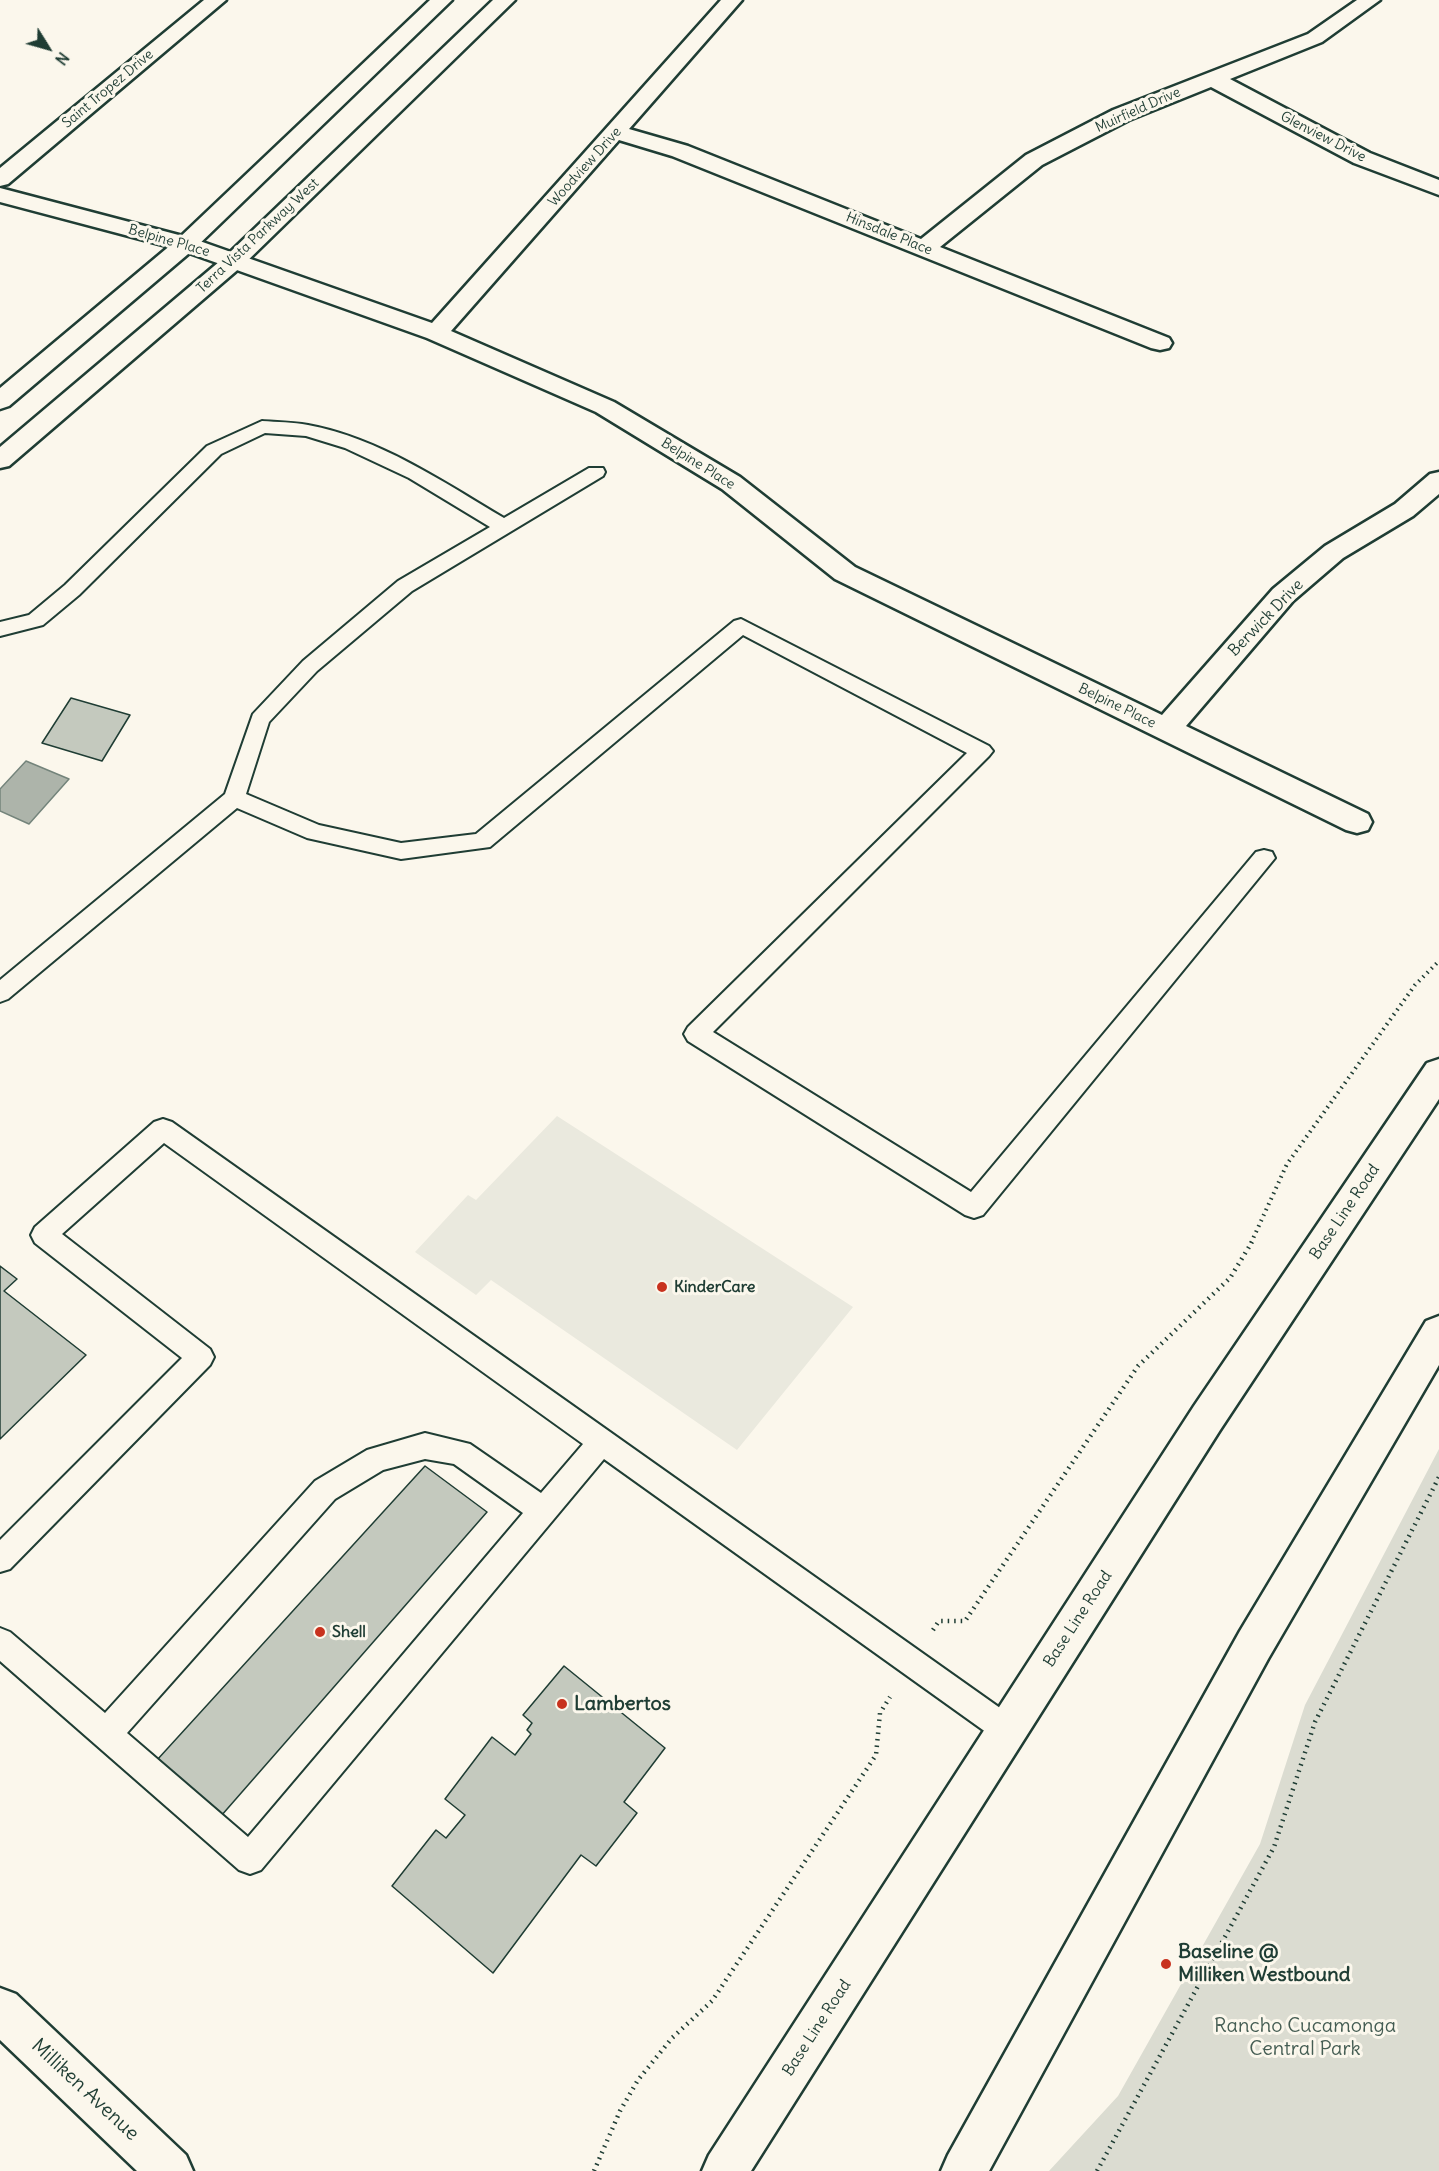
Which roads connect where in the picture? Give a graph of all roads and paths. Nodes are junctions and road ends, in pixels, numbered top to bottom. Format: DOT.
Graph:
graph roads {
  1 [pos="216,0"];
  2 [pos="442,0"];
  3 [pos="505,0"];
  4 [pos="732,0"];
  5 [pos="1370,0"];
  6 [pos="1211,78"];
  7 [pos="616,132"];
  8 [pos="0,179"];
  9 [pos="1439,188"];
  10 [pos="0,195"];
  11 [pos="186,244"];
  12 [pos="924,248"];
  13 [pos="234,261"];
  14 [pos="436,333"];
  15 [pos="1160,343"];
  16 [pos="0,401"];
  17 [pos="0,460"];
  18 [pos="596,472"];
  19 [pos="1439,480"];
  20 [pos="504,527"];
  21 [pos="0,629"];
  22 [pos="1166,730"];
  23 [pos="234,798"];
  24 [pos="1357,822"];
  25 [pos="1264,858"];
  26 [pos="1439,961"];
  27 [pos="0,993"];
  28 [pos="1439,1072"];
  29 [pos="1439,1332"];
  30 [pos="602,1441"];
  31 [pos="1439,1477"];
  32 [pos="543,1510"];
  33 [pos="0,1559"];
  34 [pos="0,1642"];
  35 [pos="913,1662"];
  36 [pos="1007,1730"];
  37 [pos="106,1734"];
  38 [pos="0,2010"];
  39 [pos="170,2171"];
  40 [pos="594,2171"];
  41 [pos="725,2171"];
  42 [pos="964,2171"];
  43 [pos="1097,2171"];
  1 -- 8 [label="street, Saint Tropez Drive"];
  2 -- 11 [label="street"];
  3 -- 13 [label="street, Terra Vista Parkway West"];
  4 -- 7 [label="street, Woodview Drive"];
  5 -- 6 [label="street, Muirfield Drive"];
  6 -- 9 [label="street, Glenview Drive"];
  6 -- 12 [label="street, Muirfield Drive"];
  7 -- 12 [label="street, Hinsdale Place"];
  7 -- 14 [label="street, Woodview Drive"];
  10 -- 11 [label="street, Belpine Place"];
  11 -- 13 [label="street, Belpine Place"];
  11 -- 16 [label="street"];
  12 -- 15 [label="street, Hinsdale Place"];
  13 -- 14 [label="street, Belpine Place"];
  13 -- 17 [label="street, Terra Vista Parkway West"];
  14 -- 22 [label="street, Belpine Place"];
  18 -- 20 [label="lane"];
  19 -- 22 [label="street, Berwick Drive"];
  20 -- 21 [label="lane"];
  20 -- 23 [label="lane"];
  22 -- 24 [label="street, Belpine Place"];
  23 -- 25 [label="lane"];
  23 -- 27 [label="lane"];
  26 -- 35 [label="path"];
  28 -- 36 [label="street, Base Line Road"];
  29 -- 42 [label="street"];
  30 -- 32 [label="lane"];
  30 -- 33 [label="lane"];
  30 -- 35 [label="lane"];
  31 -- 43 [label="path"];
  32 -- 37 [label="lane"];
  32 -- 37 [label="lane"];
  34 -- 37 [label="lane"];
  35 -- 36 [label="lane"];
  35 -- 40 [label="path"];
  36 -- 41 [label="street, Base Line Road"];
  38 -- 39 [label="street, Milliken Avenue"];
}
